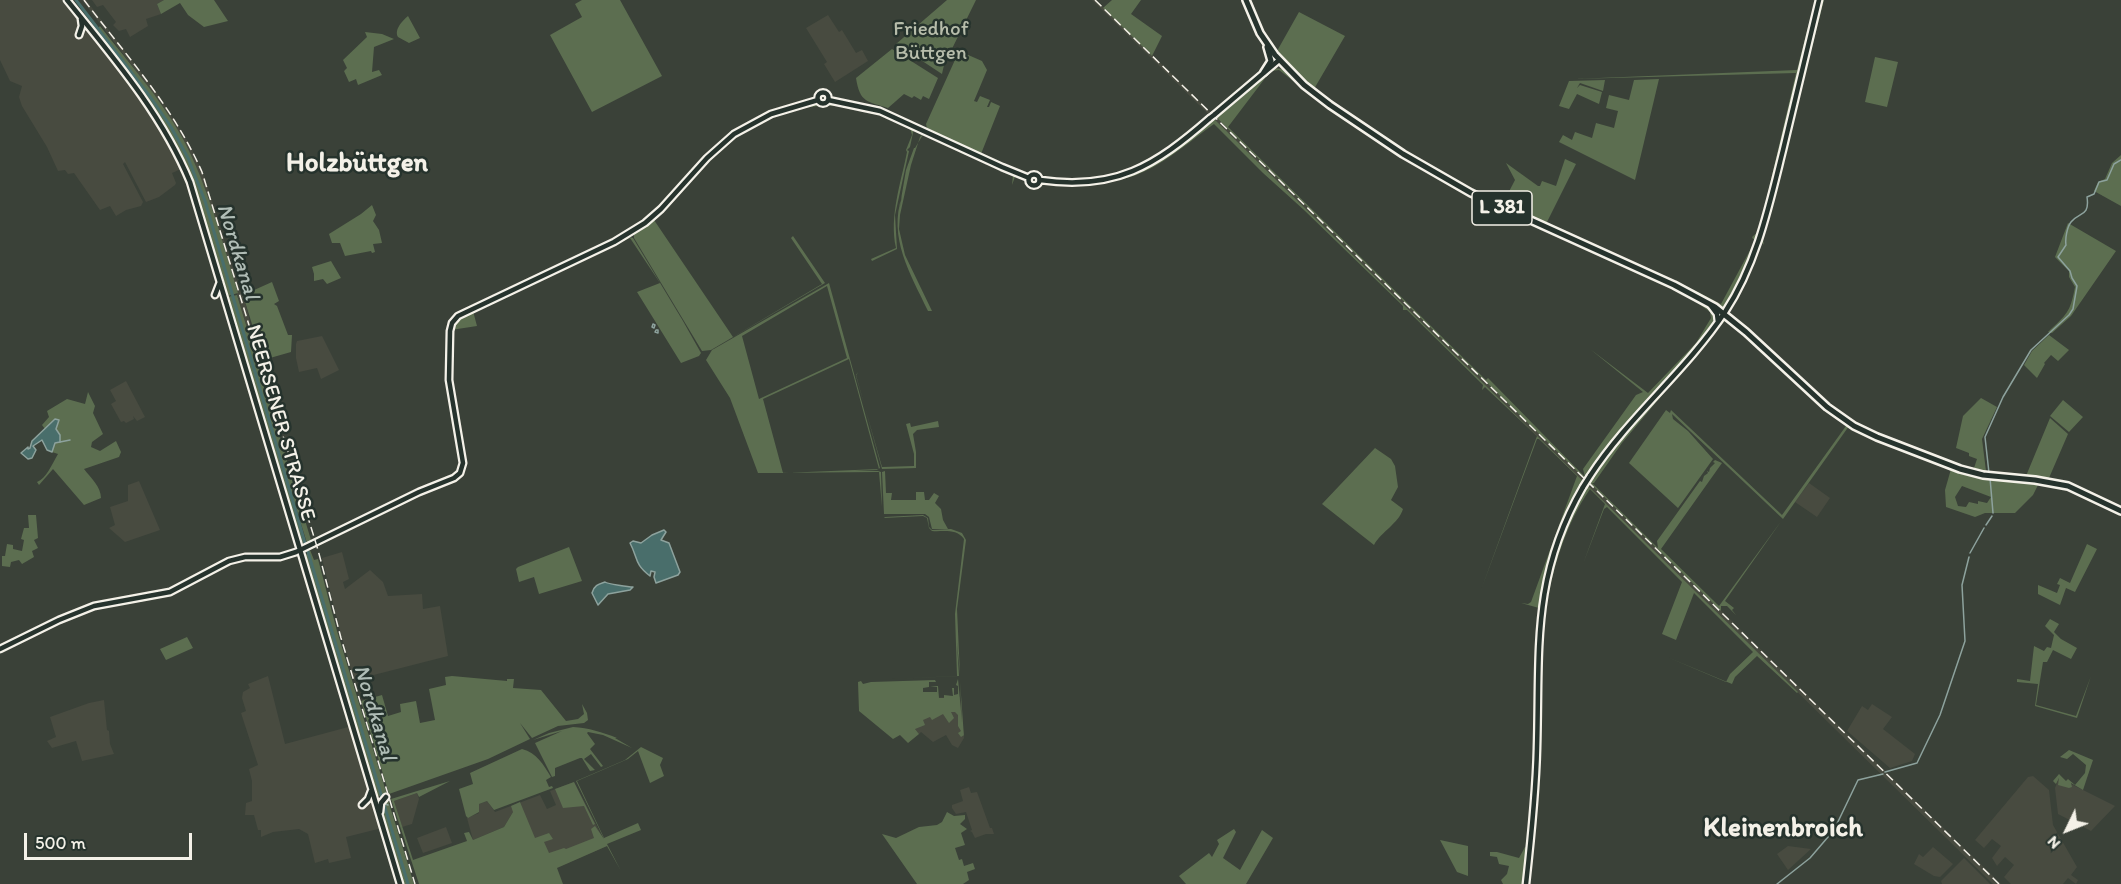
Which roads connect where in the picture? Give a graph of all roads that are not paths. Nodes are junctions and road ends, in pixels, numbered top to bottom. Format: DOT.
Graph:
graph roads {
  1 [pos="68,0"];
  2 [pos="1245,0"];
  3 [pos="1819,0"];
  4 [pos="81,17"];
  5 [pos="79,35"];
  6 [pos="1264,40"];
  7 [pos="1279,60"];
  8 [pos="1289,71"];
  9 [pos="1264,72"];
  10 [pos="818,100"];
  11 [pos="828,100"];
  12 [pos="1029,178"];
  13 [pos="1040,180"];
  14 [pos="220,279"];
  15 [pos="215,295"];
  16 [pos="1709,304"];
  17 [pos="1729,306"];
  18 [pos="1724,314"];
  19 [pos="1734,321"];
  20 [pos="1718,322"];
  21 [pos="1954,467"];
  22 [pos="1946,471"];
  23 [pos="2121,511"];
  24 [pos="307,547"];
  25 [pos="0,649"];
  26 [pos="371,788"];
  27 [pos="386,797"];
  28 [pos="362,805"];
  29 [pos="381,818"];
  30 [pos="400,884"];
  31 [pos="1526,884"];
  1 -- 4 [label="main road, NEERSENER STRASSE"];
  2 -- 6 [label="main road, L 381"];
  3 -- 17 [label="main road"];
  4 -- 5 [label="main road"];
  4 -- 14 [label="main road, NEERSENER STRASSE"];
  6 -- 7 [label="main road, L 381"];
  6 -- 9 [label="main road, L 381"];
  7 -- 8 [label="main road, L 381"];
  7 -- 9 [label="main road"];
  8 -- 9 [label="main road"];
  8 -- 16 [label="main road, L 381"];
  9 -- 13 [label="main road"];
  10 -- 11 [label="main road"];
  10 -- 11 [label="main road"];
  10 -- 24 [label="main road"];
  11 -- 12 [label="main road"];
  12 -- 13 [label="main road"];
  12 -- 13 [label="main road"];
  14 -- 15 [label="main road"];
  14 -- 24 [label="main road, NEERSENER STRASSE"];
  16 -- 18 [label="main road, L 381"];
  16 -- 20 [label="main road"];
  17 -- 18 [label="main road"];
  17 -- 19 [label="main road"];
  18 -- 19 [label="main road, L 381"];
  18 -- 20 [label="main road"];
  19 -- 21 [label="main road, L 381"];
  20 -- 31 [label="main road, bridge"];
  21 -- 22 [label="main road"];
  21 -- 23 [label="main road, L 381"];
  24 -- 25 [label="main road"];
  24 -- 26 [label="main road, NEERSENER STRASSE"];
  26 -- 28 [label="main road"];
  26 -- 29 [label="main road, NEERSENER STRASSE"];
  27 -- 29 [label="main road"];
  29 -- 30 [label="main road, NEERSENER STRASSE"];
}
